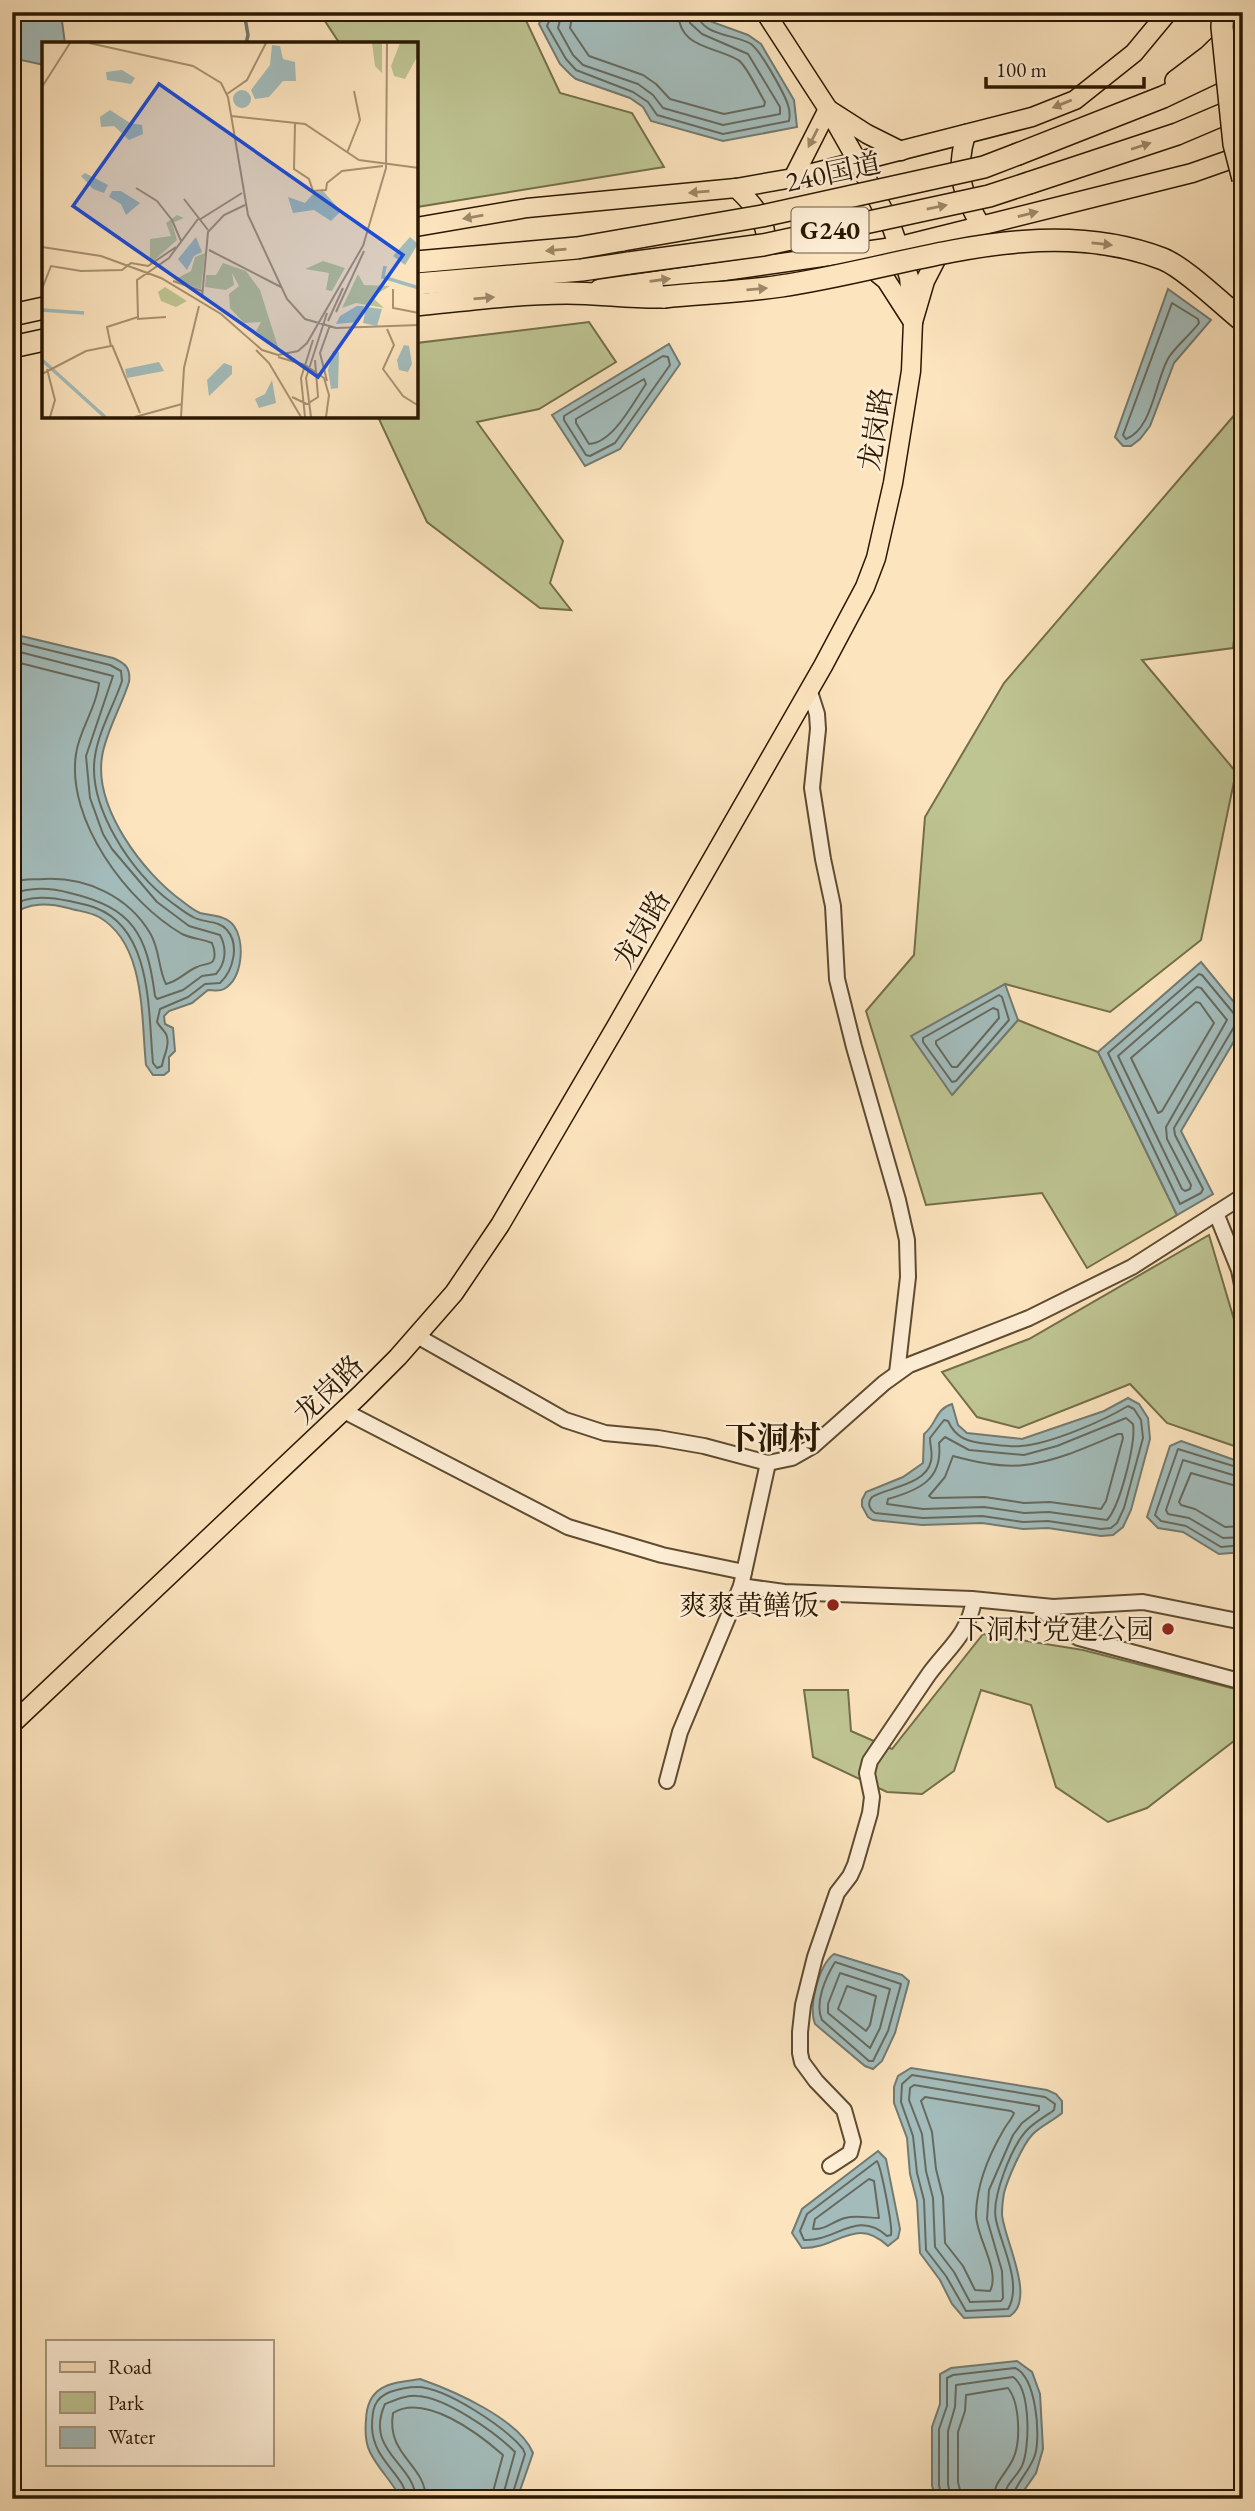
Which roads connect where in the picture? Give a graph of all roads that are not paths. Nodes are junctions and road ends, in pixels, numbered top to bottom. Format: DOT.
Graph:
graph roads {
  1 [pos="765,12"];
  2 [pos="1168,12"];
  3 [pos="1223,12"];
  4 [pos="1243,23"];
  5 [pos="1243,60"];
  6 [pos="1148,103"];
  7 [pos="1243,106"];
  8 [pos="828,109"];
  9 [pos="967,134"];
  10 [pos="901,151"];
  11 [pos="1243,155"];
  12 [pos="859,162"];
  13 [pos="793,178"];
  14 [pos="1243,179"];
  15 [pos="736,188"];
  16 [pos="981,226"];
  17 [pos="418,227"];
  18 [pos="952,233"];
  19 [pos="900,246"];
  20 [pos="849,254"];
  21 [pos="418,262"];
  22 [pos="763,265"];
  23 [pos="418,284"];
  24 [pos="568,293"];
  25 [pos="418,305"];
  26 [pos="42,308"];
  27 [pos="12,315"];
  28 [pos="1243,321"];
  29 [pos="913,322"];
  30 [pos="42,340"];
  31 [pos="12,347"];
  32 [pos="809,689"];
  33 [pos="1243,1196"];
  34 [pos="1216,1213"];
  35 [pos="1243,1290"];
  36 [pos="417,1336"];
  37 [pos="897,1373"];
  38 [pos="344,1410"];
  39 [pos="768,1463"];
  40 [pos="743,1579"];
  41 [pos="974,1600"];
  42 [pos="1038,1605"];
  43 [pos="1243,1622"];
  44 [pos="1243,1682"];
  45 [pos="12,1724"];
  46 [pos="667,1781"];
  47 [pos="830,2166"];
  1 -- 8 [label="main road, 龙岗路"];
  2 -- 9 [label="main road, one-way"];
  3 -- 14 [label="highway, bridge"];
  4 -- 6 [label="highway"];
  5 -- 6 [label="highway, 240国道 / G240"];
  6 -- 21 [label="highway, 240国道 / G240, one-way, bridge"];
  23 -- 7 [label="highway, 240国道 / G240, one-way, bridge"];
  8 -- 10 [label="main road"];
  8 -- 12 [label="main road, 龙岗路"];
  8 -- 13 [label="main road, one-way"];
  9 -- 10 [label="main road"];
  9 -- 16 [label="main road"];
  10 -- 12 [label="main road"];
  16 -- 11 [label="main road, one-way"];
  12 -- 13 [label="main road"];
  12 -- 19 [label="main road, 龙岗路"];
  13 -- 15 [label="main road"];
  15 -- 17 [label="main road, one-way"];
  15 -- 22 [label="main road"];
  16 -- 18 [label="main road"];
  18 -- 19 [label="main road"];
  18 -- 29 [label="main road"];
  19 -- 20 [label="main road"];
  19 -- 29 [label="main road, 龙岗路"];
  20 -- 22 [label="main road"];
  20 -- 29 [label="main road"];
  24 -- 22 [label="main road, one-way"];
  25 -- 24 [label="highway, one-way"];
  24 -- 28 [label="highway, one-way, bridge"];
  26 -- 27 [label="highway"];
  29 -- 32 [label="main road, 龙岗路"];
  30 -- 31 [label="highway"];
  32 -- 36 [label="main road, 龙岗路"];
  32 -- 37 [label="street"];
  33 -- 34 [label="street"];
  34 -- 35 [label="street"];
  34 -- 37 [label="street"];
  36 -- 38 [label="main road, 龙岗路"];
  36 -- 39 [label="street"];
  37 -- 39 [label="street"];
  38 -- 40 [label="street"];
  38 -- 45 [label="main road, 龙岗路"];
  39 -- 40 [label="street"];
  40 -- 41 [label="street"];
  40 -- 46 [label="street"];
  41 -- 42 [label="street"];
  41 -- 47 [label="street"];
  42 -- 43 [label="street"];
  42 -- 44 [label="street"];
}
